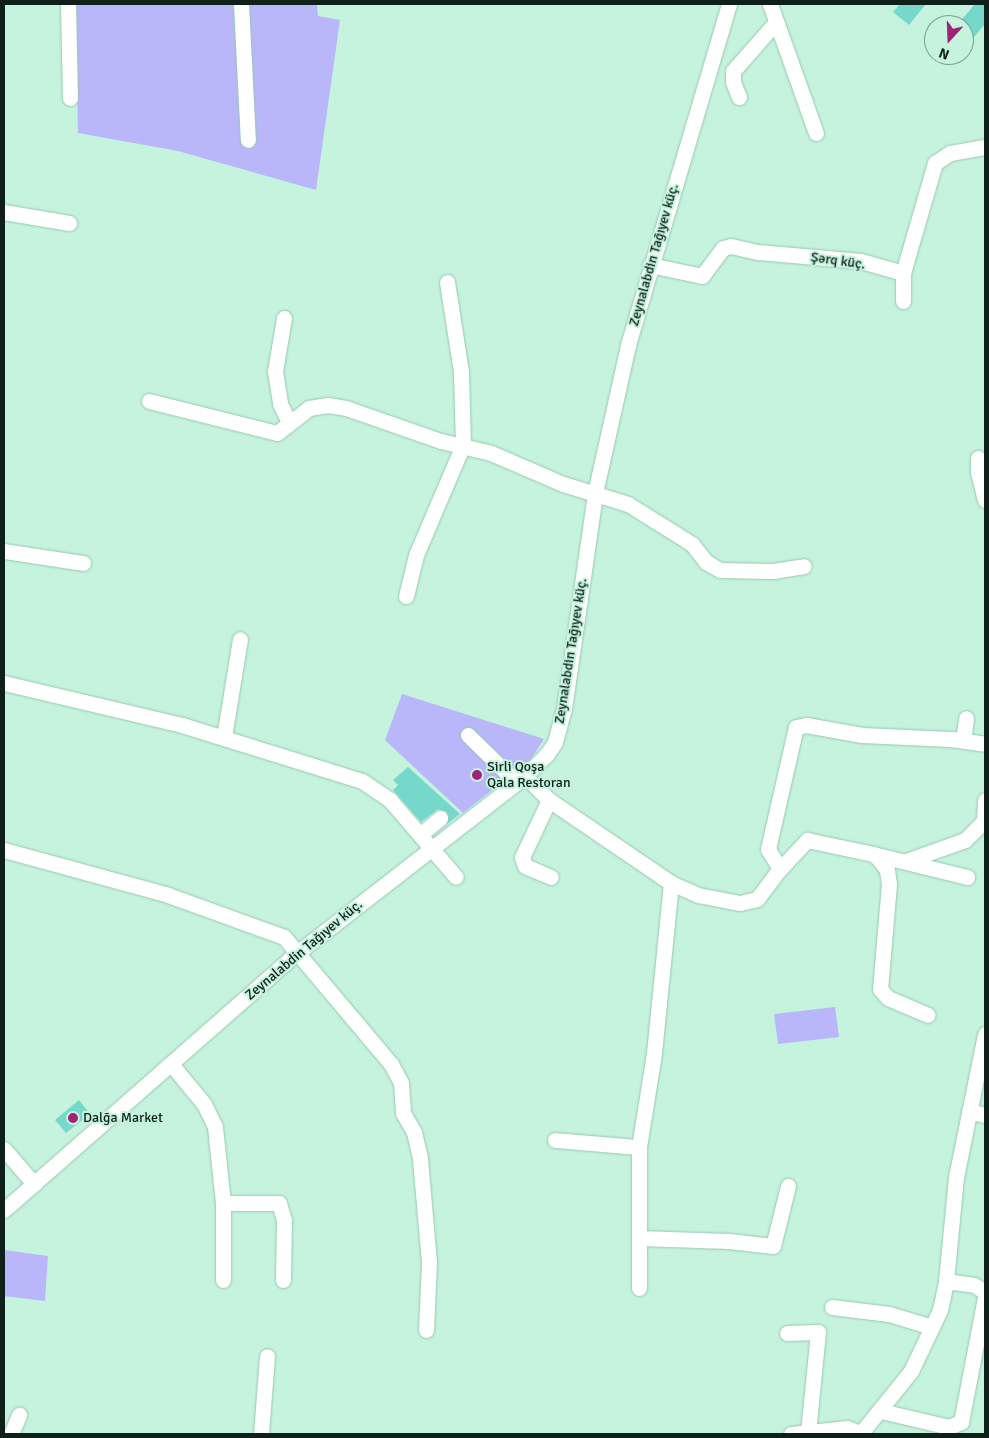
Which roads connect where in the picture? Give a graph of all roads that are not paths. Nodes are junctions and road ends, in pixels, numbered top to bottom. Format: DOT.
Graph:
graph roads {
  1 [pos="68,4"];
  2 [pos="241,4"];
  3 [pos="730,4"];
  4 [pos="770,4"];
  5 [pos="776,22"];
  6 [pos="739,97"];
  7 [pos="70,98"];
  8 [pos="816,134"];
  9 [pos="248,140"];
  10 [pos="985,147"];
  11 [pos="4,212"];
  12 [pos="69,223"];
  13 [pos="650,265"];
  14 [pos="903,273"];
  15 [pos="448,282"];
  16 [pos="903,301"];
  17 [pos="284,318"];
  18 [pos="149,401"];
  19 [pos="289,422"];
  20 [pos="463,445"];
  21 [pos="978,458"];
  22 [pos="595,493"];
  23 [pos="984,505"];
  24 [pos="4,551"];
  25 [pos="83,563"];
  26 [pos="804,566"];
  27 [pos="406,596"];
  28 [pos="240,639"];
  29 [pos="4,683"];
  30 [pos="966,718"];
  31 [pos="468,735"];
  32 [pos="224,737"];
  33 [pos="963,740"];
  34 [pos="985,744"];
  35 [pos="521,779"];
  36 [pos="549,800"];
  37 [pos="985,800"];
  38 [pos="440,818"];
  39 [pos="421,834"];
  40 [pos="432,846"];
  41 [pos="4,850"];
  42 [pos="873,854"];
  43 [pos="906,861"];
  44 [pos="780,869"];
  45 [pos="456,877"];
  46 [pos="550,877"];
  47 [pos="967,877"];
  48 [pos="670,883"];
  49 [pos="297,953"];
  50 [pos="928,1015"];
  51 [pos="985,1034"];
  52 [pos="171,1064"];
  53 [pos="969,1111"];
  54 [pos="985,1116"];
  55 [pos="555,1140"];
  56 [pos="639,1147"];
  57 [pos="4,1149"];
  58 [pos="34,1184"];
  59 [pos="788,1186"];
  60 [pos="223,1203"];
  61 [pos="4,1210"];
  62 [pos="638,1238"];
  63 [pos="223,1280"];
  64 [pos="283,1280"];
  65 [pos="946,1281"];
  66 [pos="639,1288"];
  67 [pos="985,1292"];
  68 [pos="985,1297"];
  69 [pos="832,1307"];
  70 [pos="932,1327"];
  71 [pos="426,1330"];
  72 [pos="787,1333"];
  73 [pos="267,1356"];
  74 [pos="881,1410"];
  75 [pos="19,1415"];
  76 [pos="808,1432"];
  77 [pos="11,1434"];
  78 [pos="261,1434"];
  79 [pos="791,1434"];
  80 [pos="862,1434"];
  1 -- 7 [label="street"];
  2 -- 9 [label="street"];
  3 -- 13 [label="street, Zeynalabdin Tağıyev küç."];
  4 -- 5 [label="street"];
  5 -- 6 [label="street"];
  5 -- 8 [label="street"];
  10 -- 14 [label="street"];
  11 -- 12 [label="street"];
  13 -- 14 [label="street, Şərq küç."];
  13 -- 22 [label="street, Zeynalabdin Tağıyev küç."];
  14 -- 16 [label="street"];
  15 -- 20 [label="street"];
  17 -- 19 [label="street"];
  18 -- 19 [label="street"];
  19 -- 20 [label="street"];
  20 -- 22 [label="street"];
  20 -- 27 [label="street"];
  21 -- 23 [label="street"];
  22 -- 26 [label="street"];
  22 -- 35 [label="street, Zeynalabdin Tağıyev küç."];
  24 -- 25 [label="street"];
  28 -- 32 [label="street"];
  29 -- 32 [label="street"];
  30 -- 33 [label="street"];
  31 -- 35 [label="street"];
  32 -- 39 [label="street"];
  33 -- 34 [label="street"];
  33 -- 44 [label="street"];
  35 -- 36 [label="street"];
  35 -- 40 [label="street, Zeynalabdin Tağıyev küç."];
  36 -- 46 [label="street"];
  36 -- 48 [label="street"];
  37 -- 43 [label="street"];
  38 -- 39 [label="street"];
  39 -- 40 [label="street"];
  40 -- 45 [label="street"];
  40 -- 49 [label="street, Zeynalabdin Tağıyev küç."];
  41 -- 49 [label="street"];
  42 -- 43 [label="street"];
  42 -- 44 [label="street"];
  42 -- 50 [label="street"];
  43 -- 47 [label="street"];
  44 -- 48 [label="street"];
  48 -- 56 [label="street"];
  49 -- 52 [label="street, Zeynalabdin Tağıyev küç."];
  49 -- 71 [label="street"];
  51 -- 53 [label="street"];
  52 -- 58 [label="street, Zeynalabdin Tağıyev küç."];
  52 -- 60 [label="street"];
  53 -- 54 [label="street"];
  53 -- 65 [label="street"];
  55 -- 56 [label="street"];
  56 -- 62 [label="street"];
  57 -- 58 [label="street"];
  58 -- 61 [label="street, Zeynalabdin Tağıyev küç."];
  59 -- 62 [label="street"];
  60 -- 63 [label="street"];
  60 -- 64 [label="street"];
  62 -- 66 [label="street"];
  65 -- 67 [label="street"];
  65 -- 70 [label="street"];
  68 -- 74 [label="street"];
  69 -- 70 [label="street"];
  70 -- 74 [label="street"];
  72 -- 76 [label="street"];
  73 -- 78 [label="street"];
  74 -- 80 [label="street"];
  75 -- 77 [label="street"];
  76 -- 79 [label="street"];
  76 -- 80 [label="street"];
}
